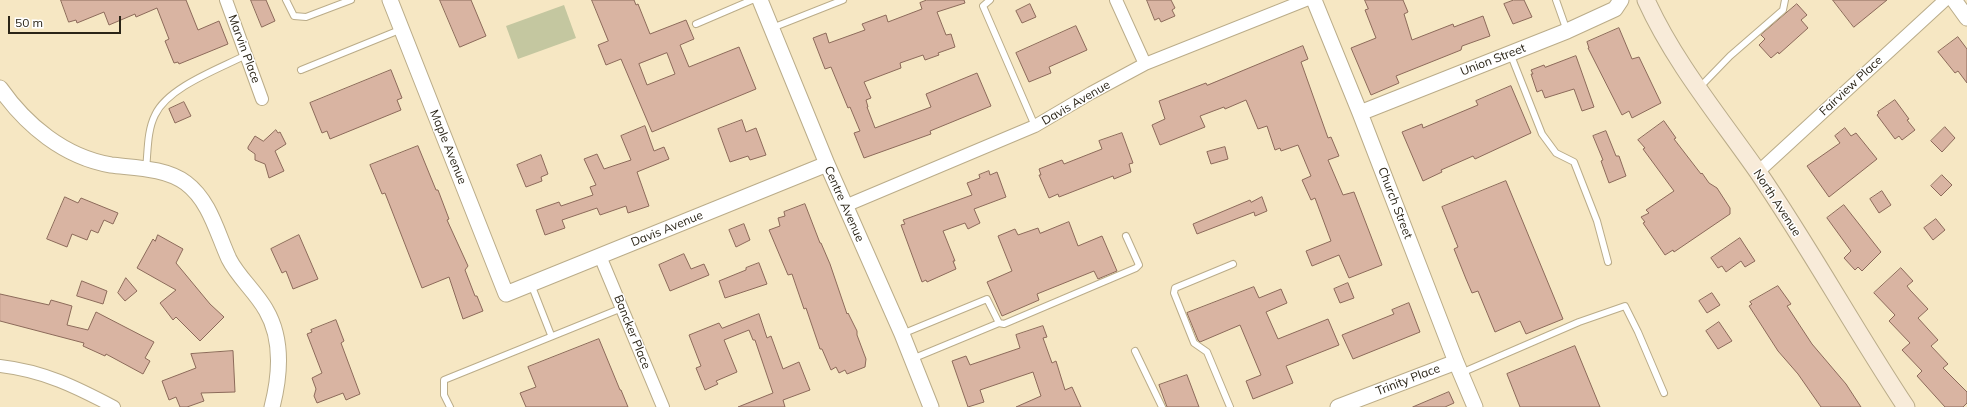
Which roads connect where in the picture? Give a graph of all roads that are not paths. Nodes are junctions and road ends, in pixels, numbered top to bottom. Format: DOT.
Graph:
graph roads {
  1 [pos="226,0"];
  2 [pos="286,0"];
  3 [pos="351,0"];
  4 [pos="390,0"];
  5 [pos="752,0"];
  6 [pos="760,0"];
  7 [pos="843,0"];
  8 [pos="990,0"];
  9 [pos="1116,0"];
  10 [pos="1306,0"];
  11 [pos="1314,0"];
  12 [pos="1556,0"];
  13 [pos="1621,0"];
  14 [pos="1646,0"];
  15 [pos="1785,0"];
  16 [pos="1944,0"];
  17 [pos="1954,0"];
  18 [pos="1967,18"];
  19 [pos="696,24"];
  20 [pos="772,28"];
  21 [pos="402,29"];
  22 [pos="1567,31"];
  23 [pos="1510,53"];
  24 [pos="246,55"];
  25 [pos="1145,64"];
  26 [pos="301,70"];
  27 [pos="0,88"];
  28 [pos="1698,89"];
  29 [pos="262,99"];
  30 [pos="1360,112"];
  31 [pos="1035,126"];
  32 [pos="827,164"];
  33 [pos="146,169"];
  34 [pos="1758,172"];
  35 [pos="845,206"];
  36 [pos="1126,236"];
  37 [pos="600,256"];
  38 [pos="1608,262"];
  39 [pos="1233,264"];
  40 [pos="531,284"];
  41 [pos="506,294"];
  42 [pos="622,308"];
  43 [pos="999,322"];
  44 [pos="902,334"];
  45 [pos="551,335"];
  46 [pos="1135,351"];
  47 [pos="912,359"];
  48 [pos="0,366"];
  49 [pos="1459,367"];
  50 [pos="1664,393"];
  51 [pos="928,406"];
  52 [pos="114,407"];
  53 [pos="272,407"];
  54 [pos="450,407"];
  55 [pos="663,407"];
  56 [pos="1162,407"];
  57 [pos="1230,407"];
  58 [pos="1338,407"];
  59 [pos="1476,407"];
  60 [pos="1906,407"];
  1 -- 24 [label="street, Marvin Place"];
  2 -- 3 [label="lane"];
  4 -- 21 [label="street, Maple Avenue"];
  5 -- 19 [label="lane"];
  6 -- 20 [label="street, Centre Avenue"];
  7 -- 20 [label="lane"];
  8 -- 31 [label="lane"];
  9 -- 25 [label="street"];
  10 -- 25 [label="street, Davis Avenue"];
  11 -- 30 [label="street, Church Street"];
  12 -- 22 [label="lane"];
  13 -- 22 [label="street, Union Street"];
  14 -- 28 [label="main road, North Avenue"];
  15 -- 28 [label="lane"];
  16 -- 34 [label="street, Fairview Place"];
  17 -- 18 [label="street"];
  20 -- 32 [label="street, Centre Avenue"];
  21 -- 26 [label="lane"];
  21 -- 41 [label="street, Maple Avenue"];
  22 -- 23 [label="street, Union Street"];
  23 -- 30 [label="street, Union Street"];
  23 -- 38 [label="lane"];
  24 -- 29 [label="street, Marvin Place"];
  24 -- 33 [label="lane"];
  25 -- 31 [label="street, Davis Avenue"];
  27 -- 33 [label="street"];
  28 -- 34 [label="main road, North Avenue"];
  30 -- 49 [label="street, Church Street"];
  31 -- 35 [label="street, Davis Avenue"];
  32 -- 35 [label="street, Centre Avenue"];
  32 -- 37 [label="street, Davis Avenue"];
  33 -- 53 [label="street"];
  34 -- 60 [label="main road, North Avenue"];
  35 -- 44 [label="street, Centre Avenue"];
  36 -- 43 [label="lane"];
  37 -- 40 [label="street, Davis Avenue"];
  37 -- 42 [label="street, Bancker Place"];
  39 -- 57 [label="lane"];
  40 -- 41 [label="street, Davis Avenue"];
  40 -- 45 [label="lane"];
  42 -- 45 [label="lane"];
  42 -- 55 [label="street, Bancker Place"];
  43 -- 44 [label="lane"];
  43 -- 47 [label="lane"];
  44 -- 47 [label="street, Centre Avenue"];
  45 -- 54 [label="lane"];
  46 -- 56 [label="lane"];
  47 -- 51 [label="street, Centre Avenue"];
  48 -- 52 [label="street"];
  49 -- 50 [label="lane"];
  49 -- 58 [label="street, Trinity Place"];
  49 -- 59 [label="street, Church Street"];
}
